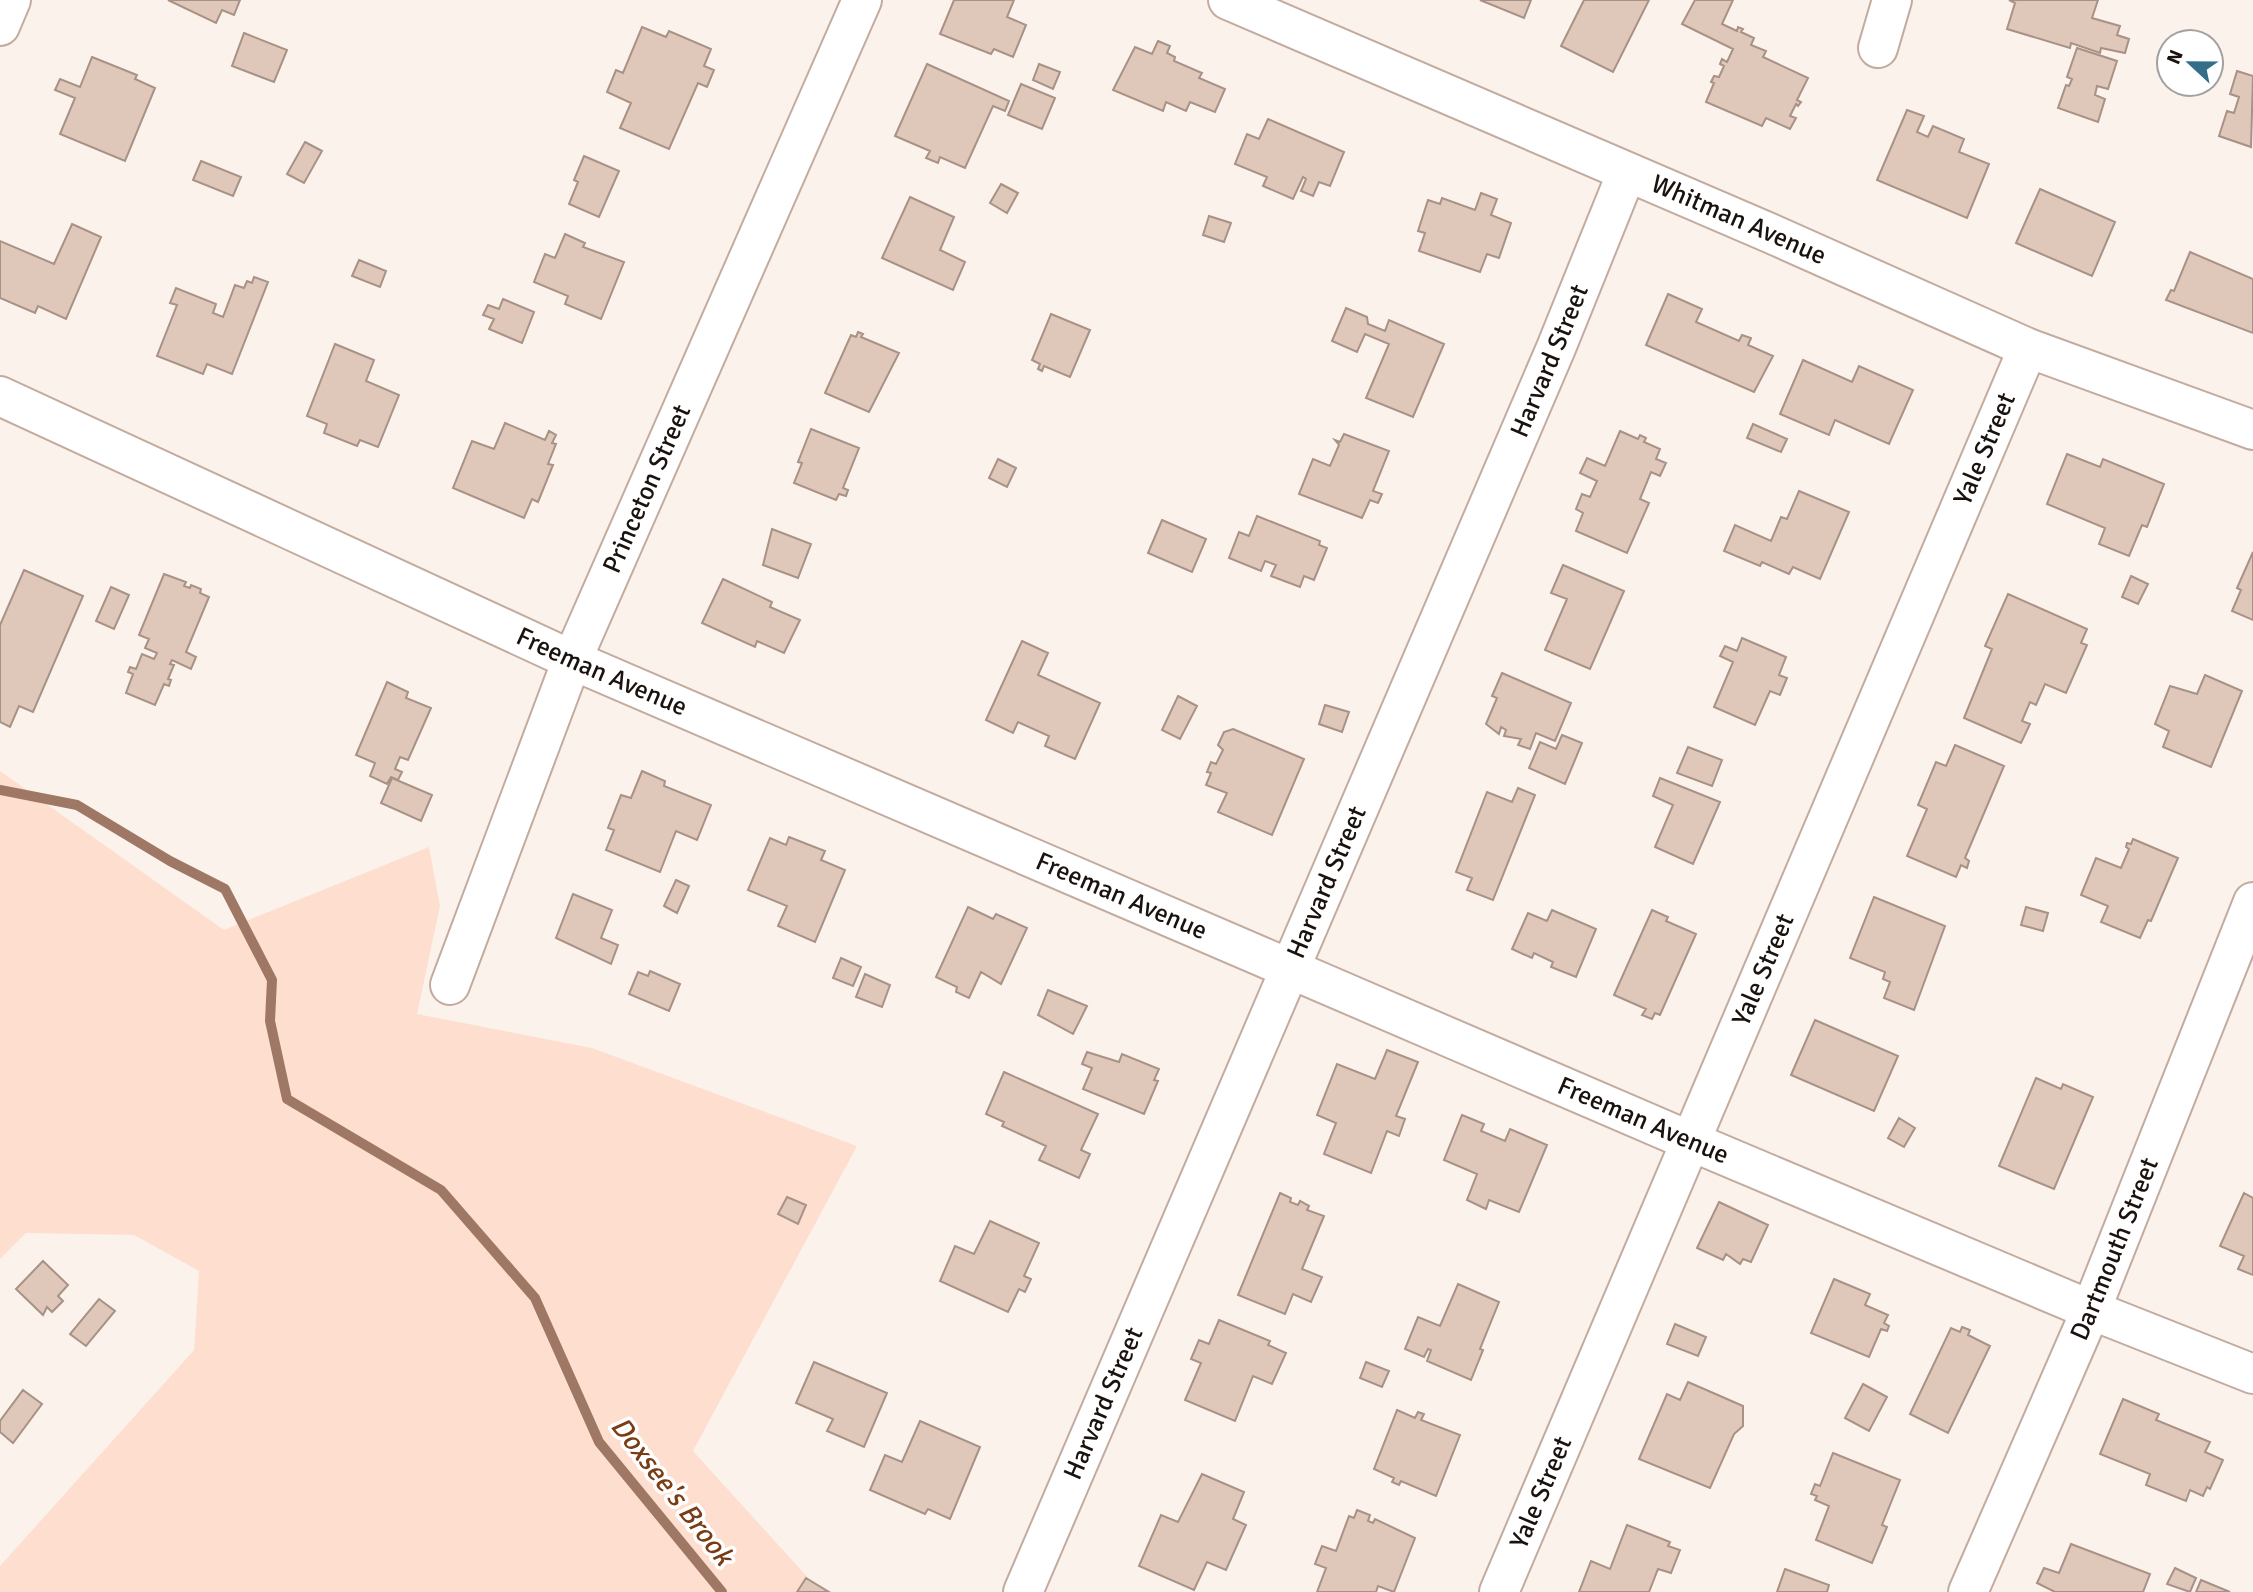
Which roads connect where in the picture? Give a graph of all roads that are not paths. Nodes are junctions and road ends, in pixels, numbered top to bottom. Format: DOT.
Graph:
graph roads {
  1 [pos="11,0"];
  2 [pos="862,0"];
  3 [pos="1228,0"];
  4 [pos="1892,0"];
  5 [pos="0,26"];
  6 [pos="1878,48"];
  7 [pos="1627,172"];
  8 [pos="2028,348"];
  9 [pos="0,396"];
  10 [pos="2253,430"];
  11 [pos="572,660"];
  12 [pos="2253,902"];
  13 [pos="1289,967"];
  14 [pos="450,985"];
  15 [pos="1690,1141"];
  16 [pos="2091,1310"];
  17 [pos="2253,1374"];
  18 [pos="1023,1592"];
  19 [pos="1499,1592"];
  20 [pos="1968,1592"];
  1 -- 5 [label="street"];
  2 -- 11 [label="street, Princeton Street"];
  3 -- 7 [label="street, Whitman Avenue"];
  4 -- 6 [label="street"];
  7 -- 8 [label="street, Whitman Avenue"];
  7 -- 13 [label="street, Harvard Street"];
  8 -- 10 [label="street, Whitman Avenue"];
  8 -- 15 [label="street, Yale Street"];
  9 -- 11 [label="street, Freeman Avenue"];
  11 -- 13 [label="street, Freeman Avenue"];
  11 -- 14 [label="street, Princeton Street"];
  12 -- 16 [label="street, Dartmouth Street"];
  13 -- 15 [label="street, Freeman Avenue"];
  13 -- 18 [label="street, Harvard Street"];
  15 -- 16 [label="street, Freeman Avenue"];
  15 -- 19 [label="street, Yale Street"];
  16 -- 17 [label="street, Freeman Avenue"];
  16 -- 20 [label="street, Dartmouth Street"];
}
